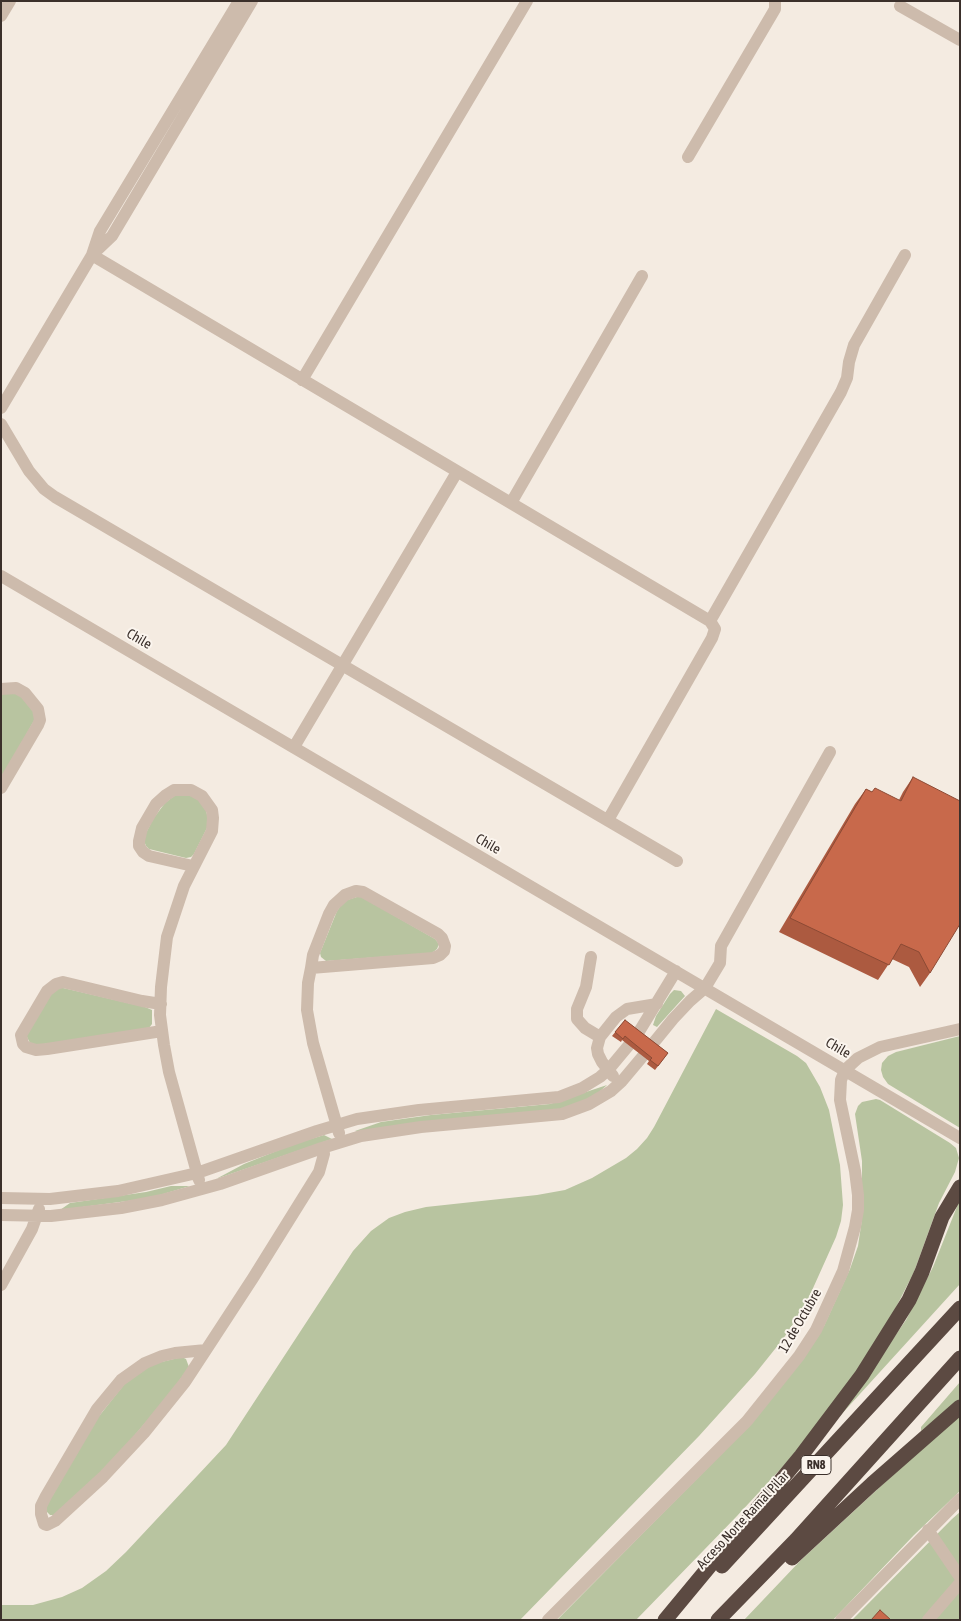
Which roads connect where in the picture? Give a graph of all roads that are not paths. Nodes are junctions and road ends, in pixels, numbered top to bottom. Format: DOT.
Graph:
graph roads {
  1 [pos="10,1"];
  2 [pos="239,1"];
  3 [pos="252,1"];
  4 [pos="527,1"];
  5 [pos="775,1"];
  6 [pos="900,6"];
  7 [pos="1,16"];
  8 [pos="960,40"];
  9 [pos="688,157"];
  10 [pos="92,255"];
  11 [pos="905,255"];
  12 [pos="642,276"];
  13 [pos="302,380"];
  14 [pos="1,408"];
  15 [pos="1,424"];
  16 [pos="457,472"];
  17 [pos="511,503"];
  18 [pos="1,576"];
  19 [pos="710,620"];
  20 [pos="342,666"];
  21 [pos="1,689"];
  22 [pos="294,747"];
  23 [pos="830,752"];
  24 [pos="1,788"];
  25 [pos="608,820"];
  26 [pos="676,860"];
  27 [pos="193,866"];
  28 [pos="590,957"];
  29 [pos="310,968"];
  30 [pos="676,971"];
  31 [pos="705,988"];
  32 [pos="161,1004"];
  33 [pos="657,1004"];
  34 [pos="960,1029"];
  35 [pos="162,1031"];
  36 [pos="637,1036"];
  37 [pos="600,1037"];
  38 [pos="643,1056"];
  39 [pos="609,1069"];
  40 [pos="845,1070"];
  41 [pos="614,1090"];
  42 [pos="337,1125"];
  43 [pos="960,1138"];
  44 [pos="341,1142"];
  45 [pos="322,1148"];
  46 [pos="197,1173"];
  47 [pos="960,1187"];
  48 [pos="202,1189"];
  49 [pos="1,1198"];
  50 [pos="41,1199"];
  51 [pos="1,1215"];
  52 [pos="38,1216"];
  53 [pos="1,1284"];
  54 [pos="960,1308"];
  55 [pos="206,1350"];
  56 [pos="960,1358"];
  57 [pos="960,1407"];
  58 [pos="960,1500"];
  59 [pos="960,1511"];
  60 [pos="946,1513"];
  61 [pos="928,1530"];
  62 [pos="960,1577"];
  63 [pos="960,1583"];
  64 [pos="548,1620"];
  65 [pos="665,1620"];
  66 [pos="670,1620"];
  67 [pos="718,1620"];
  68 [pos="725,1620"];
  69 [pos="841,1620"];
  70 [pos="928,1620"];
  1 -- 7 [label="street"];
  2 -- 10 [label="street"];
  3 -- 10 [label="street"];
  4 -- 13 [label="street"];
  5 -- 9 [label="street"];
  6 -- 8 [label="street"];
  10 -- 13 [label="street"];
  10 -- 14 [label="street"];
  11 -- 19 [label="street"];
  12 -- 17 [label="street"];
  13 -- 16 [label="street"];
  15 -- 20 [label="street"];
  16 -- 17 [label="street"];
  16 -- 20 [label="street"];
  17 -- 19 [label="street"];
  18 -- 22 [label="street, Chile"];
  19 -- 25 [label="street"];
  20 -- 22 [label="street"];
  20 -- 25 [label="street"];
  21 -- 24 [label="street"];
  22 -- 30 [label="street, Chile"];
  23 -- 31 [label="street"];
  25 -- 26 [label="street"];
  27 -- 27 [label="street"];
  27 -- 32 [label="street"];
  28 -- 37 [label="street"];
  29 -- 29 [label="street"];
  29 -- 42 [label="street"];
  30 -- 31 [label="street, Chile"];
  30 -- 33 [label="street"];
  31 -- 36 [label="street"];
  31 -- 40 [label="street, Chile"];
  32 -- 35 [label="street"];
  32 -- 35 [label="street"];
  33 -- 36 [label="street"];
  33 -- 37 [label="street"];
  34 -- 40 [label="street"];
  35 -- 46 [label="street"];
  36 -- 39 [label="street"];
  37 -- 39 [label="street"];
  38 -- 41 [label="street"];
  39 -- 41 [label="street"];
  39 -- 42 [label="street"];
  40 -- 43 [label="street, Chile"];
  40 -- 64 [label="street, 12 de Octubre"];
  41 -- 44 [label="street"];
  42 -- 44 [label="street"];
  42 -- 46 [label="street"];
  44 -- 45 [label="street"];
  45 -- 48 [label="street"];
  45 -- 55 [label="street"];
  46 -- 48 [label="street"];
  46 -- 50 [label="street"];
  47 -- 65 [label="highway"];
  48 -- 52 [label="street"];
  49 -- 50 [label="street"];
  50 -- 52 [label="street"];
  51 -- 52 [label="street"];
  52 -- 53 [label="street"];
  54 -- 66 [label="highway, Acceso Norte Ramal Pilar / RN8"];
  55 -- 55 [label="street"];
  56 -- 67 [label="highway, RN8"];
  57 -- 68 [label="highway"];
  58 -- 60 [label="street"];
  59 -- 60 [label="street"];
  60 -- 61 [label="street"];
  61 -- 62 [label="street"];
  61 -- 69 [label="street"];
  63 -- 70 [label="street"];
}
